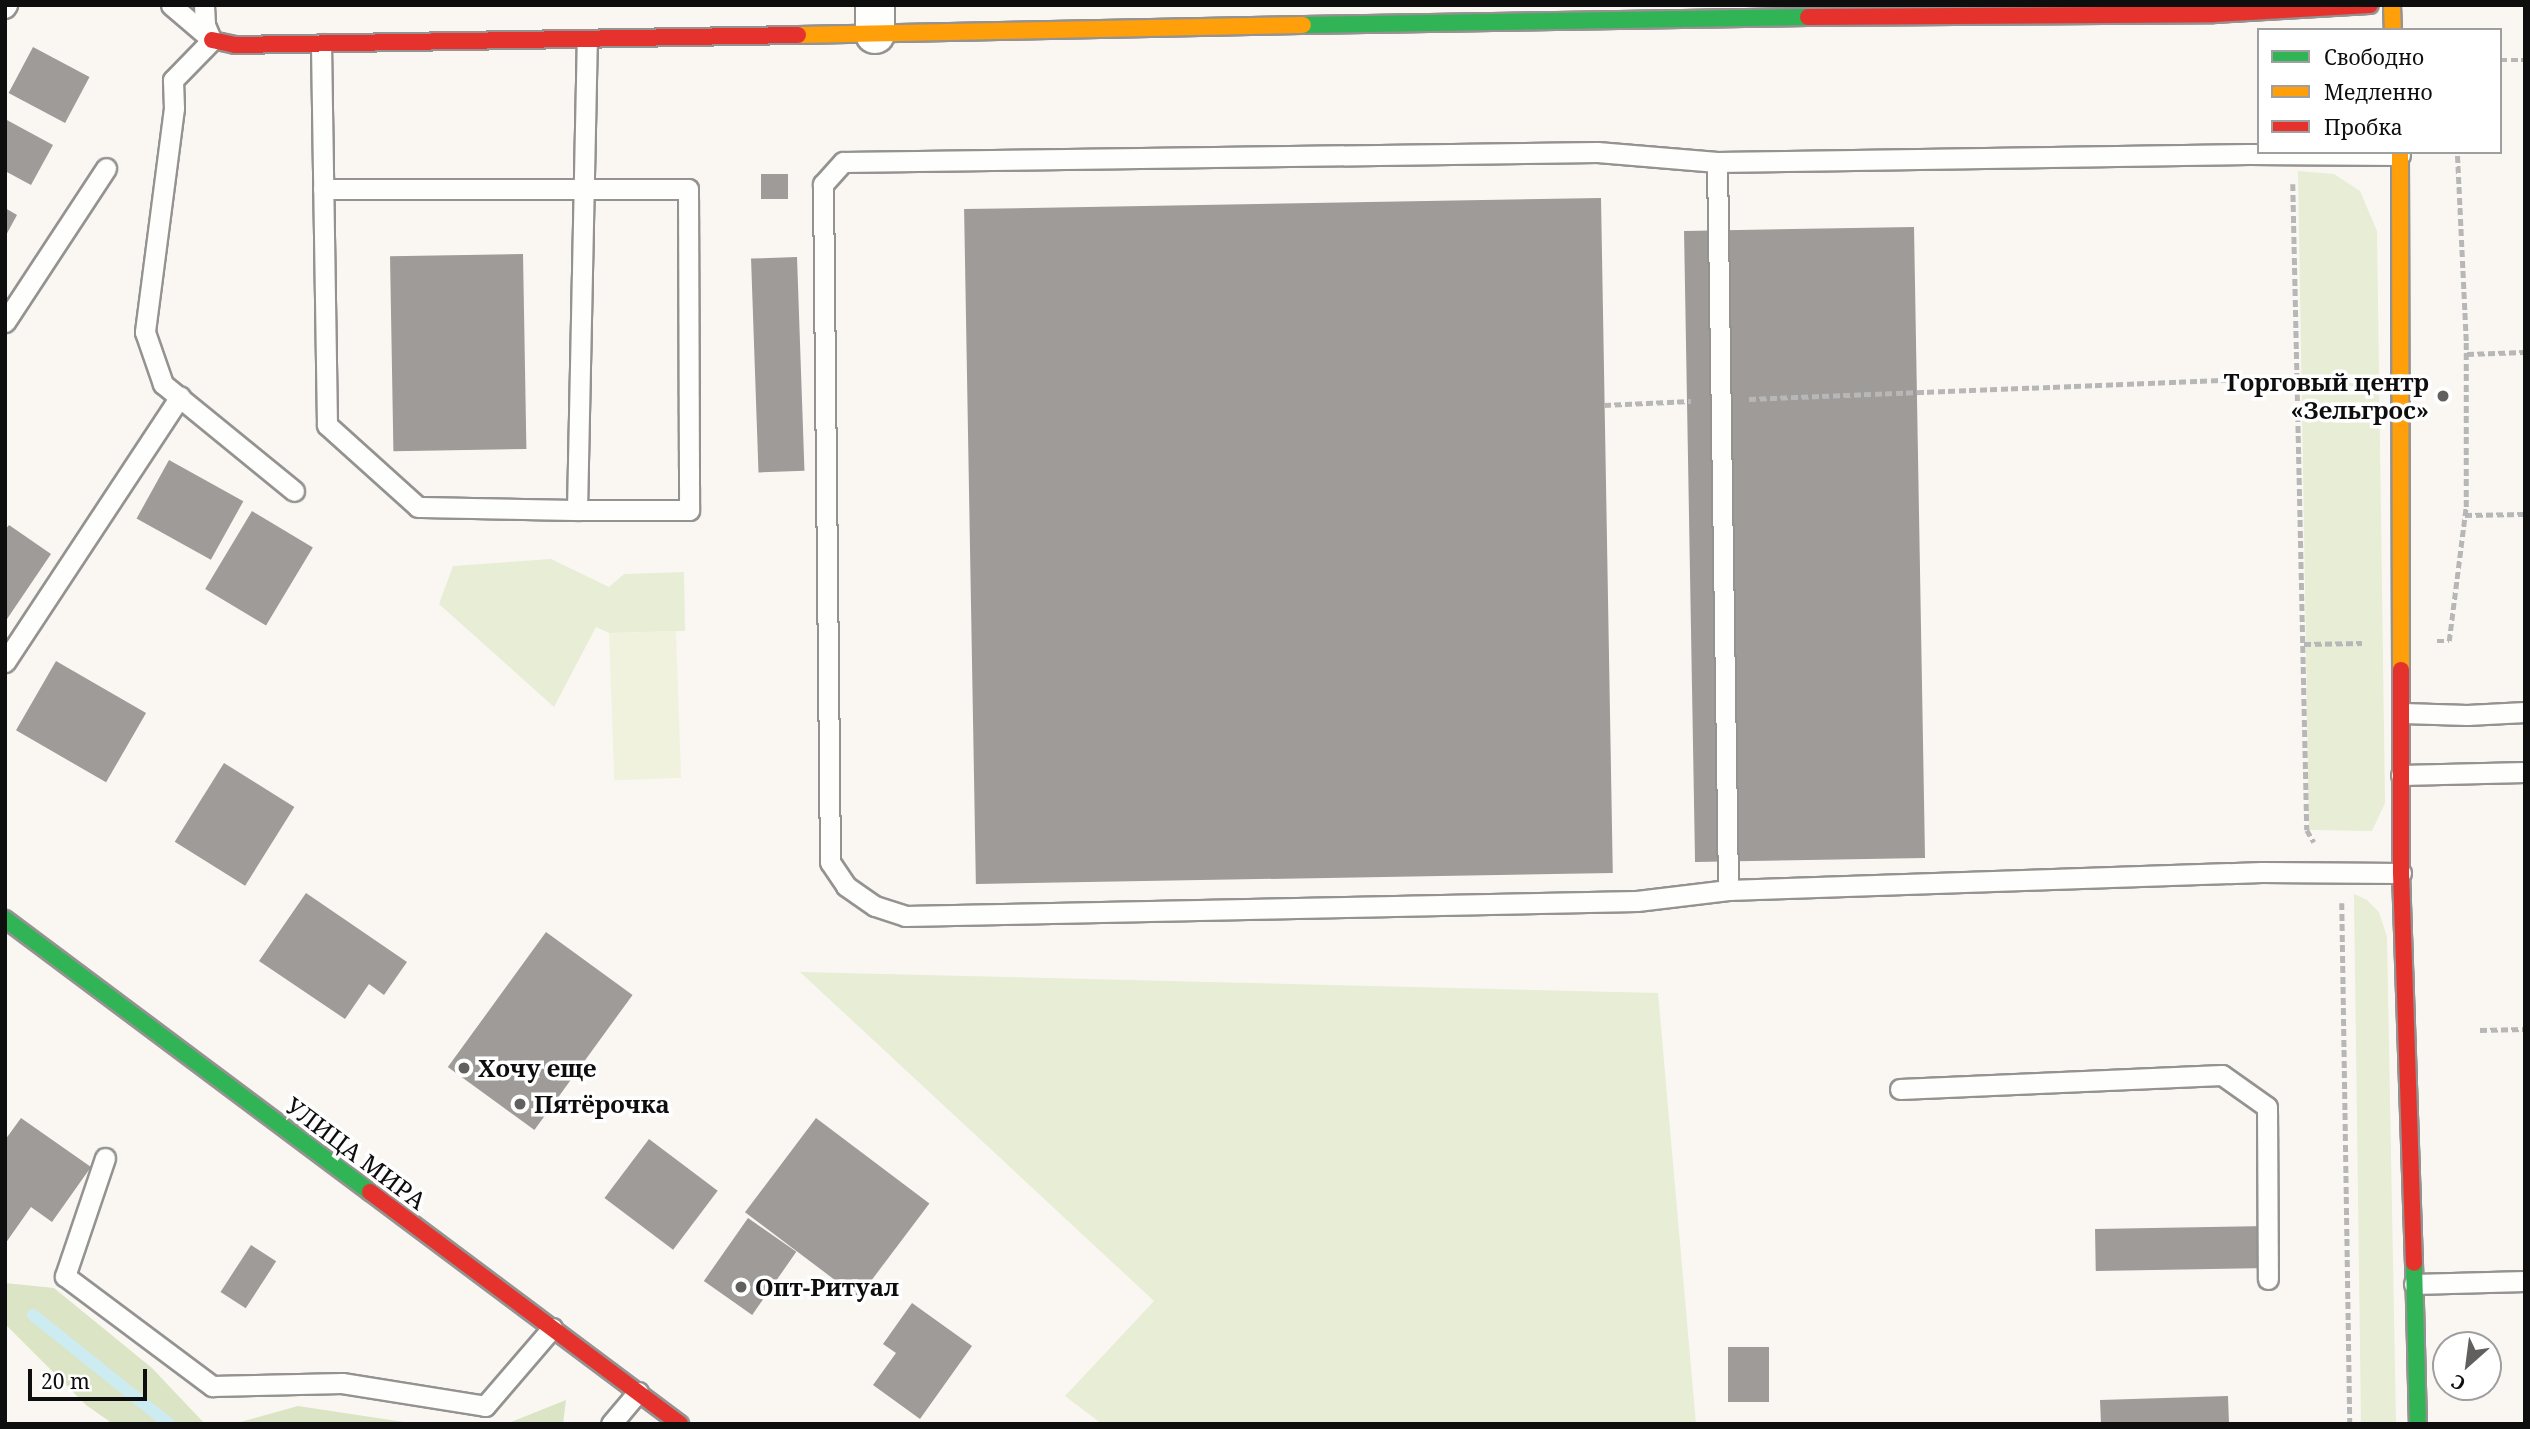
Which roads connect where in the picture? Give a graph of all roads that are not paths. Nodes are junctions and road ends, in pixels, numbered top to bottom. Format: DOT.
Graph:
graph roads {
  1 [pos="171,5"];
  2 [pos="205,5"];
  3 [pos="2370,5"];
  4 [pos="2392,5"];
  5 [pos="2214,10"];
  6 [pos="1664,11"];
  7 [pos="875,20"];
  8 [pos="2393,28"];
  9 [pos="212,40"];
  10 [pos="587,40"];
  11 [pos="321,44"];
  12 [pos="2293,154"];
  13 [pos="2400,154"];
  14 [pos="1717,162"];
  15 [pos="106,168"];
  16 [pos="323,189"];
  17 [pos="584,189"];
  18 [pos="5,322"];
  19 [pos="180,397"];
  20 [pos="294,491"];
  21 [pos="577,510"];
  22 [pos="5,662"];
  23 [pos="2525,712"];
  24 [pos="2403,713"];
  25 [pos="2525,772"];
  26 [pos="2401,775"];
  27 [pos="2401,873"];
  28 [pos="1728,890"];
  29 [pos="5,919"];
  30 [pos="1900,1089"];
  31 [pos="105,1158"];
  32 [pos="2268,1279"];
  33 [pos="2525,1281"];
  34 [pos="2414,1284"];
  35 [pos="552,1328"];
  36 [pos="638,1392"];
  37 [pos="611,1424"];
  38 [pos="680,1424"];
  39 [pos="2418,1424"];
  1 -- 9 [label="lane"];
  2 -- 9 [label="lane"];
  3 -- 5 [label="street"];
  4 -- 8 [label="street"];
  5 -- 6 [label="street"];
  6 -- 7 [label="street"];
  7 -- 10 [label="street"];
  9 -- 11 [label="street"];
  9 -- 19 [label="lane"];
  10 -- 11 [label="street"];
  10 -- 17 [label="lane"];
  11 -- 16 [label="lane"];
  12 -- 13 [label="lane"];
  12 -- 14 [label="lane"];
  13 -- 24 [label="street"];
  14 -- 28 [label="lane"];
  14 -- 28 [label="lane"];
  15 -- 18 [label="lane"];
  16 -- 17 [label="lane"];
  16 -- 21 [label="lane"];
  17 -- 21 [label="lane"];
  17 -- 21 [label="lane"];
  19 -- 20 [label="lane"];
  19 -- 22 [label="lane"];
  23 -- 24 [label="lane"];
  24 -- 26 [label="street"];
  25 -- 26 [label="lane"];
  26 -- 27 [label="street"];
  27 -- 28 [label="lane"];
  27 -- 34 [label="street"];
  29 -- 35 [label="street, УЛИЦА МИРА"];
  30 -- 32 [label="lane"];
  31 -- 35 [label="lane"];
  33 -- 34 [label="lane"];
  34 -- 39 [label="street"];
  35 -- 36 [label="street, УЛИЦА МИРА"];
  36 -- 37 [label="lane"];
  36 -- 38 [label="street, УЛИЦА МИРА"];
}
